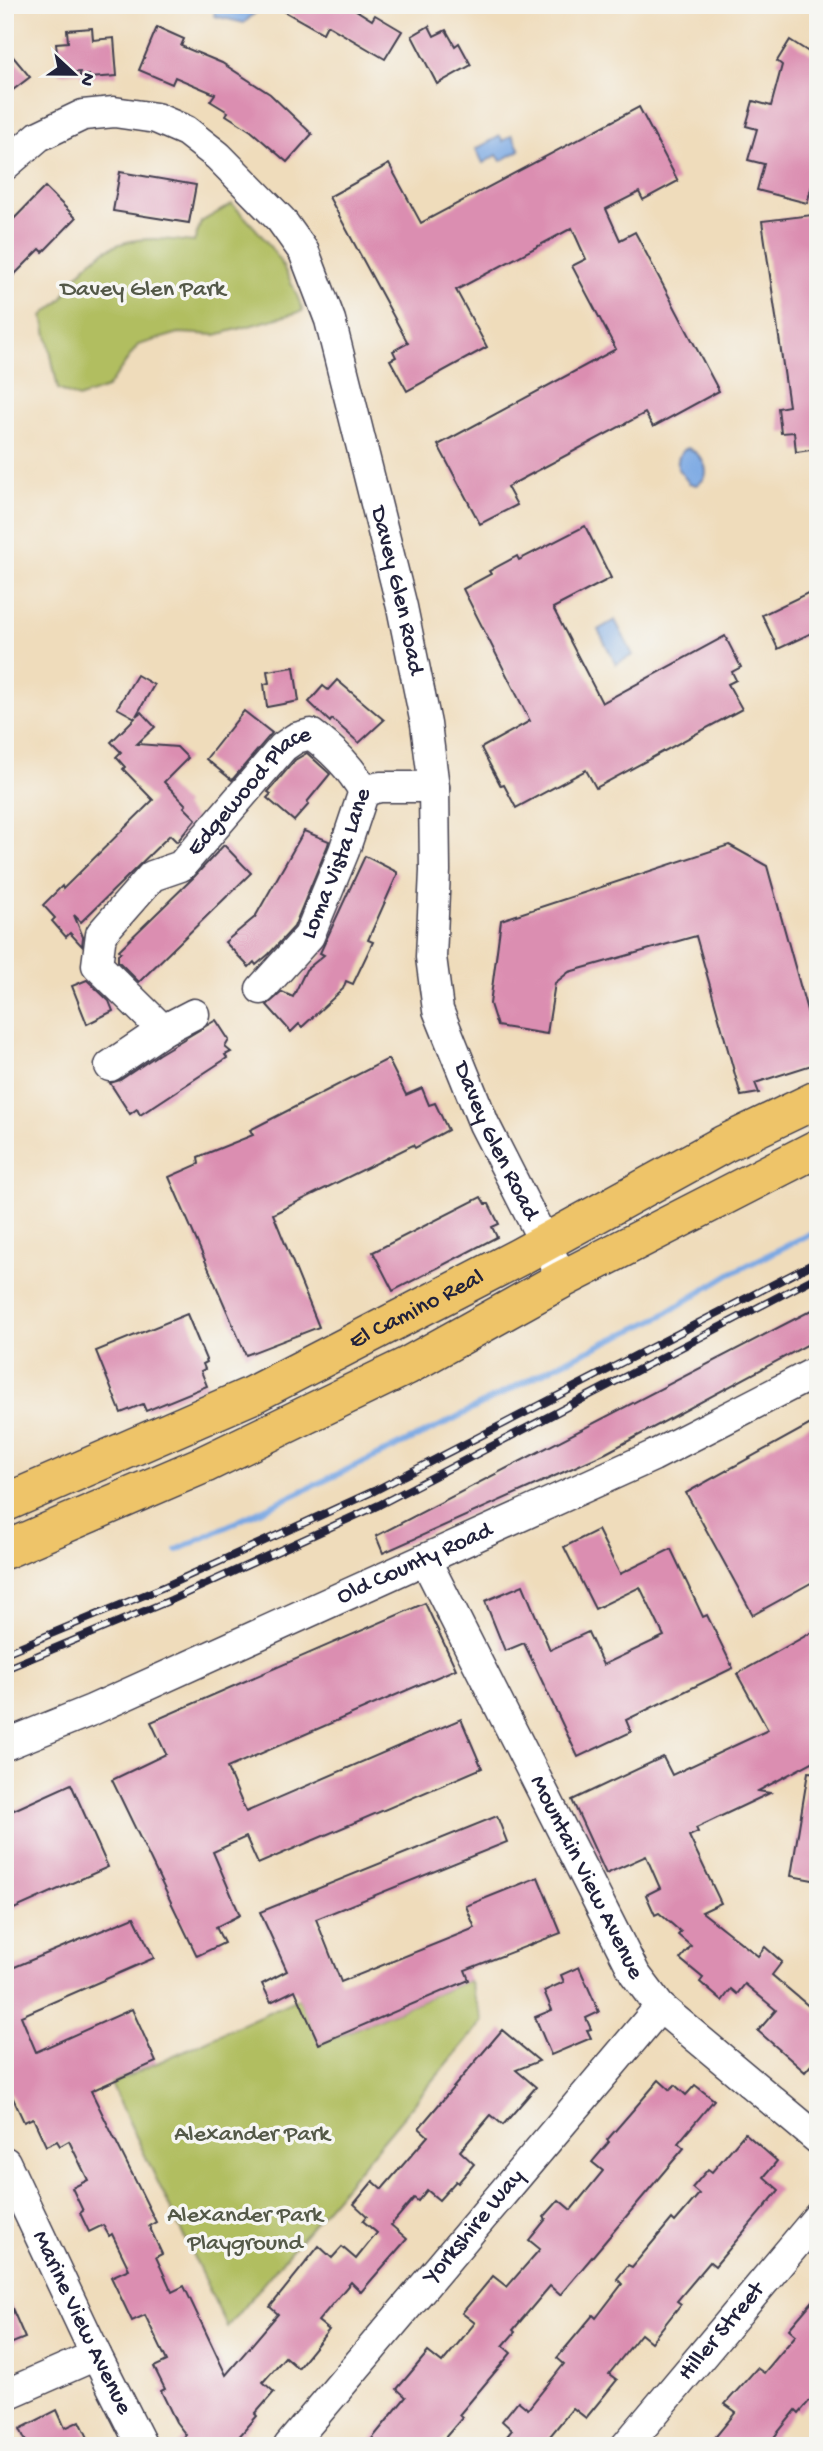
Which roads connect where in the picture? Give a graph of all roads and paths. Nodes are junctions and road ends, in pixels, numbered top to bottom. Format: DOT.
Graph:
graph roads {
  1 [pos="5,165"];
  2 [pos="434,787"];
  3 [pos="364,792"];
  4 [pos="261,989"];
  5 [pos="194,1014"];
  6 [pos="163,1030"];
  7 [pos="110,1066"];
  8 [pos="818,1099"];
  9 [pos="818,1148"];
  10 [pos="544,1242"];
  11 [pos="563,1279"];
  12 [pos="818,1371"];
  13 [pos="5,1503"];
  14 [pos="5,1550"];
  15 [pos="425,1559"];
  16 [pos="5,1745"];
  17 [pos="660,2007"];
  18 [pos="818,2139"];
  19 [pos="5,2162"];
  20 [pos="818,2217"];
  21 [pos="96,2355"];
  22 [pos="5,2395"];
  23 [pos="142,2446"];
  24 [pos="289,2446"];
  25 [pos="626,2446"];
  1 -- 2 [label="street, Davey Glen Road"];
  2 -- 3 [label="street, Loma Vista Lane"];
  2 -- 10 [label="street, Davey Glen Road"];
  3 -- 4 [label="street, Loma Vista Lane"];
  3 -- 6 [label="street, Edgewood Place"];
  5 -- 6 [label="street"];
  6 -- 7 [label="street"];
  8 -- 10 [label="main road, El Camino Real"];
  9 -- 11 [label="main road, El Camino Real"];
  10 -- 11 [label="street, Davey Glen Road"];
  10 -- 13 [label="main road, El Camino Real"];
  11 -- 14 [label="main road, El Camino Real"];
  12 -- 15 [label="street, Old County Road"];
  15 -- 16 [label="street, Old County Road"];
  15 -- 17 [label="street, Mountain View Avenue"];
  17 -- 18 [label="street, Mountain View Avenue"];
  17 -- 24 [label="street, Yorkshire Way"];
  19 -- 21 [label="street, Marine View Avenue"];
  20 -- 25 [label="street, Hiller Street"];
  21 -- 22 [label="street"];
  21 -- 23 [label="street, Marine View Avenue"];
}
